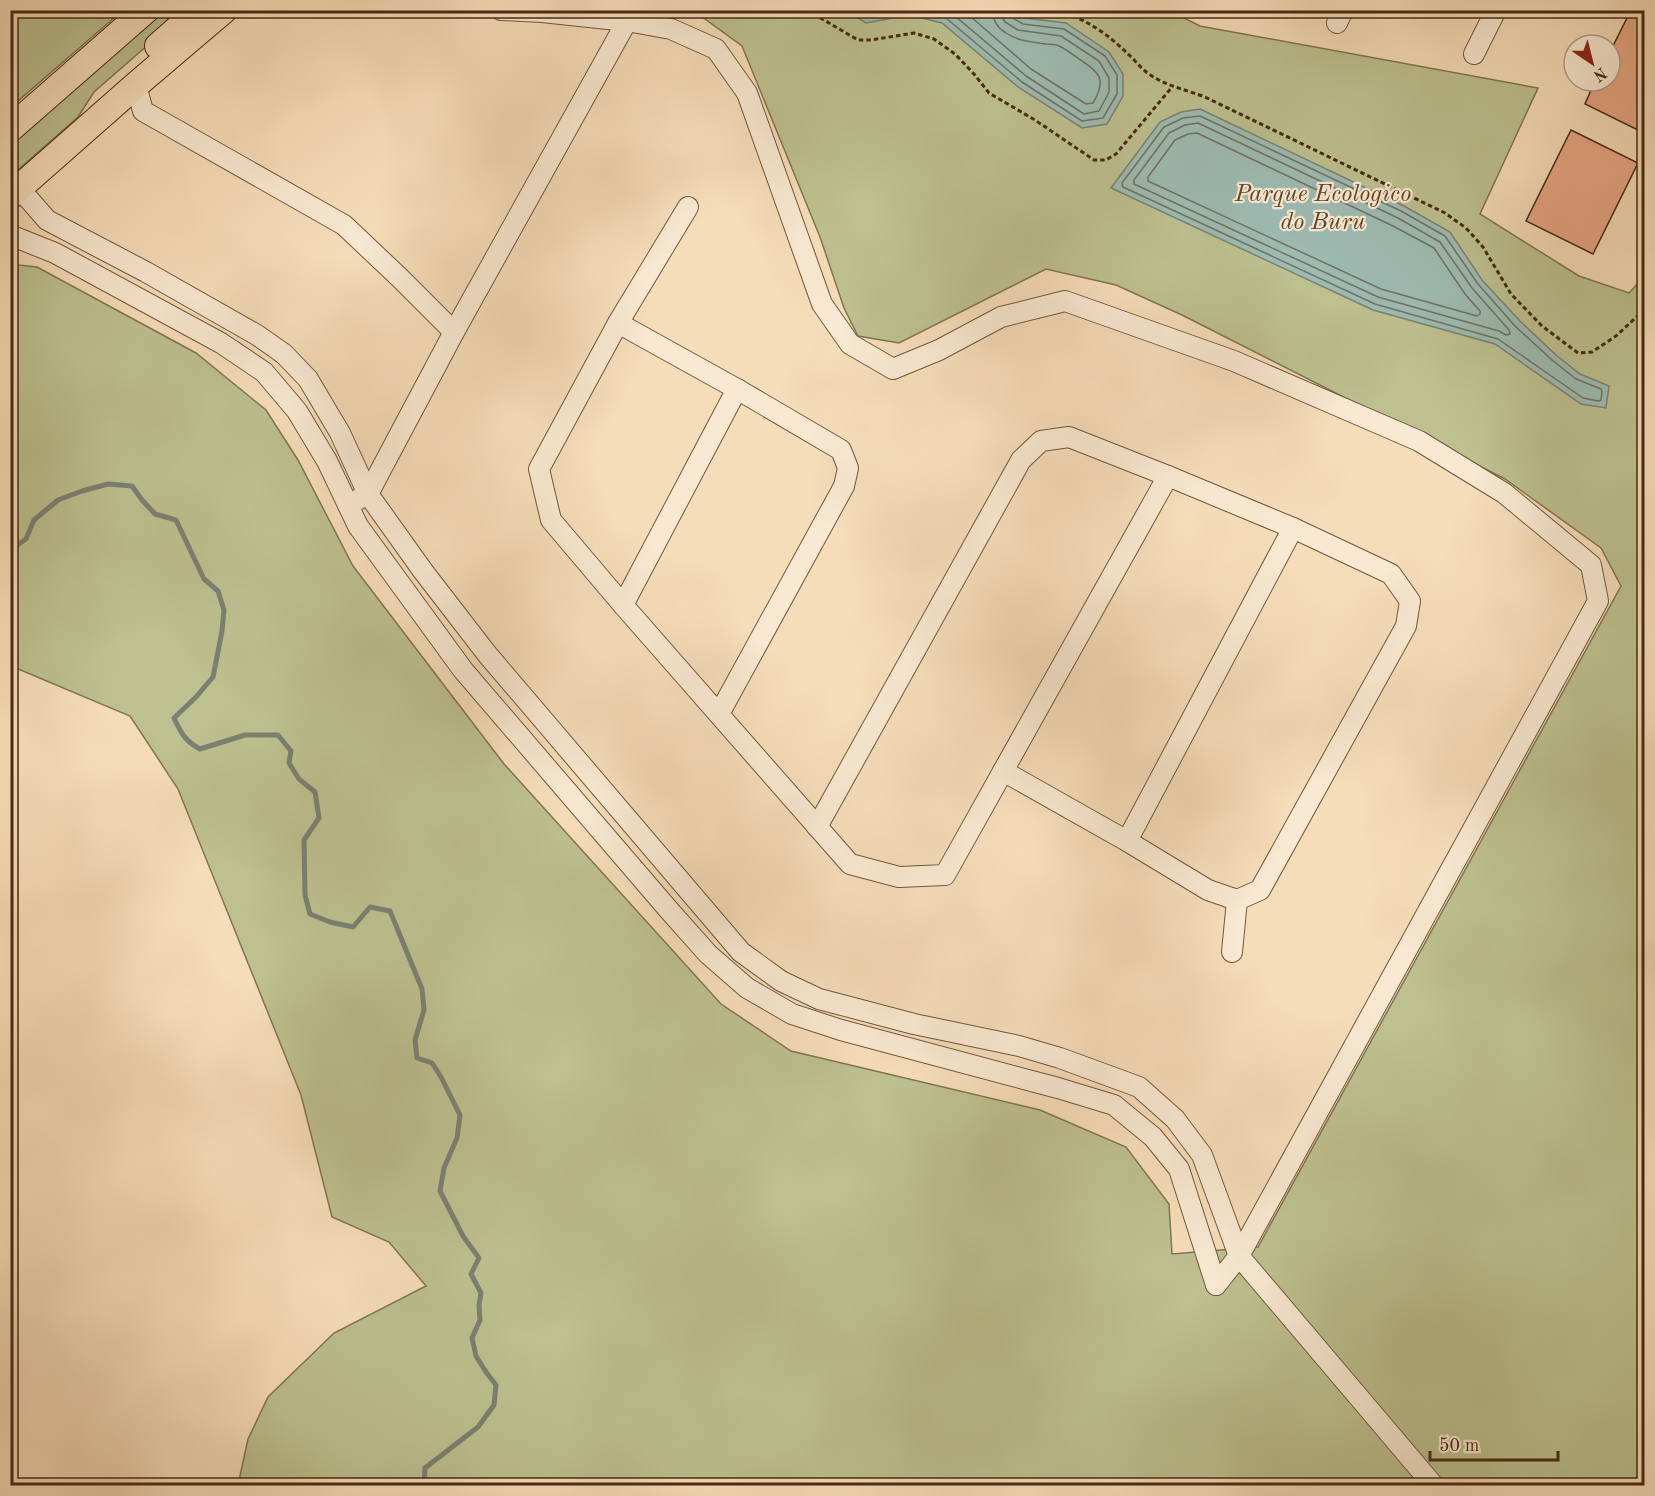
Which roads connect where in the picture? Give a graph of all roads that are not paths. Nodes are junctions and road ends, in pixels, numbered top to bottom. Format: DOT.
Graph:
graph roads {
  1 [pos="146,10"];
  2 [pos="179,10"];
  3 [pos="224,10"];
  4 [pos="501,10"];
  5 [pos="1496,10"];
  6 [pos="627,21"];
  7 [pos="1474,54"];
  8 [pos="136,85"];
  9 [pos="10,129"];
  10 [pos="15,192"];
  11 [pos="688,207"];
  12 [pos="10,235"];
  13 [pos="618,323"];
  14 [pos="454,332"];
  15 [pos="737,389"];
  16 [pos="1168,476"];
  17 [pos="368,494"];
  18 [pos="348,505"];
  19 [pos="1293,528"];
  20 [pos="623,605"];
  21 [pos="719,714"];
  22 [pos="1003,771"];
  23 [pos="817,827"];
  24 [pos="1127,841"];
  25 [pos="1237,900"];
  26 [pos="1232,952"];
  27 [pos="1239,1256"];
  28 [pos="1434,1485"];
  1 -- 9 [label="main road"];
  2 -- 8 [label="main road"];
  3 -- 8 [label="main road"];
  4 -- 6 [label="street"];
  5 -- 7 [label="street"];
  6 -- 14 [label="street"];
  6 -- 27 [label="street"];
  8 -- 10 [label="main road"];
  8 -- 14 [label="street"];
  10 -- 17 [label="street"];
  11 -- 13 [label="street"];
  12 -- 18 [label="street"];
  13 -- 15 [label="street"];
  13 -- 20 [label="street"];
  14 -- 17 [label="street"];
  15 -- 20 [label="street"];
  15 -- 21 [label="street"];
  16 -- 19 [label="street"];
  16 -- 22 [label="street"];
  16 -- 23 [label="street"];
  17 -- 18 [label="street"];
  17 -- 27 [label="street"];
  18 -- 27 [label="street"];
  19 -- 24 [label="street"];
  19 -- 25 [label="street"];
  20 -- 21 [label="street"];
  21 -- 23 [label="street"];
  22 -- 23 [label="street"];
  22 -- 24 [label="street"];
  24 -- 25 [label="street"];
  25 -- 26 [label="street"];
  27 -- 28 [label="street"];
}
